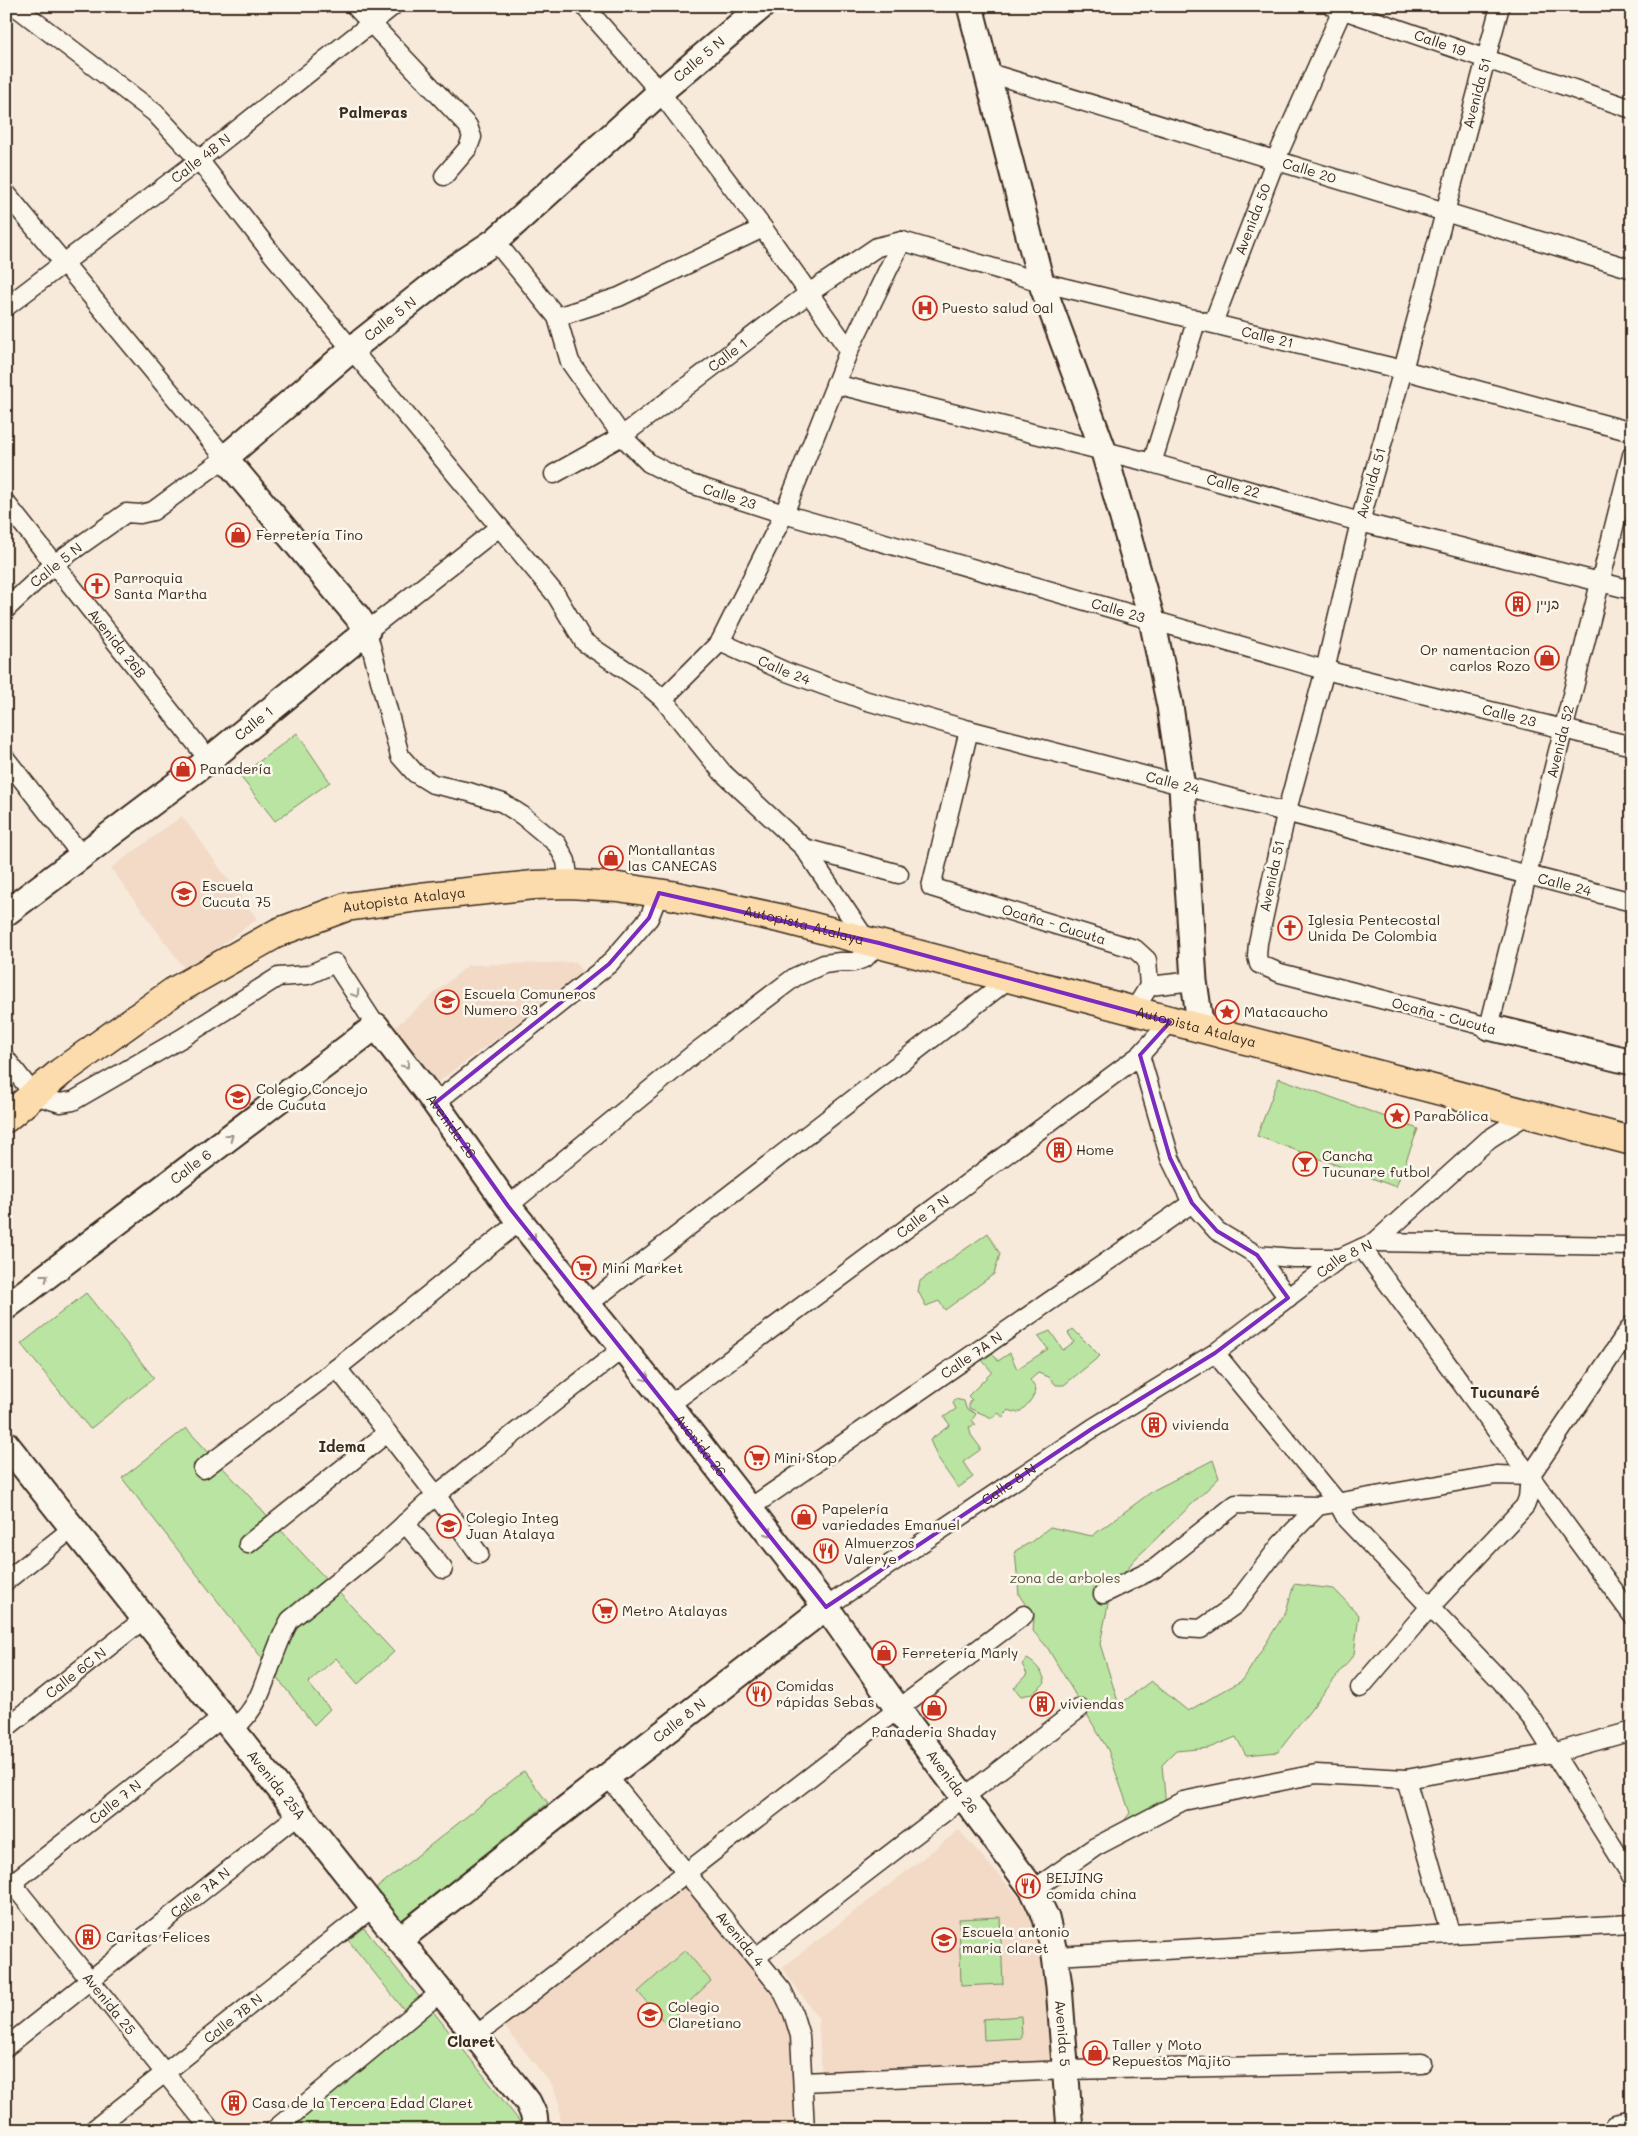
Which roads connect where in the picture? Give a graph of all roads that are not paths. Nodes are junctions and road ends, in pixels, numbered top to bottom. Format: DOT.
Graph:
graph roads {
  1 [pos="15,6"];
  2 [pos="355,6"];
  3 [pos="393,6"];
  4 [pos="584,6"];
  5 [pos="762,6"];
  6 [pos="970,6"];
  7 [pos="1500,6"];
  8 [pos="1339,8"];
  9 [pos="370,24"];
  10 [pos="1485,59"];
  11 [pos="986,72"];
  12 [pos="660,92"];
  13 [pos="1632,109"];
  14 [pos="1276,159"];
  15 [pos="199,160"];
  16 [pos="444,176"];
  17 [pos="6,193"];
  18 [pos="1445,211"];
  19 [pos="763,228"];
  20 [pos="496,241"];
  21 [pos="902,241"];
  22 [pos="63,263"];
  23 [pos="1632,269"];
  24 [pos="1041,282"];
  25 [pos="809,293"];
  26 [pos="6,307"];
  27 [pos="557,317"];
  28 [pos="1205,321"];
  29 [pos="352,349"];
  30 [pos="849,350"];
  31 [pos="1404,370"];
  32 [pos="835,384"];
  33 [pos="1632,432"];
  34 [pos="622,436"];
  35 [pos="1104,452"];
  36 [pos="1632,455"];
  37 [pos="225,458"];
  38 [pos="1152,464"];
  39 [pos="554,474"];
  40 [pos="6,503"];
  41 [pos="784,514"];
  42 [pos="1360,522"];
  43 [pos="498,528"];
  44 [pos="54,564"];
  45 [pos="1600,582"];
  46 [pos="1632,590"];
  47 [pos="6,609"];
  48 [pos="1152,620"];
  49 [pos="367,631"];
  50 [pos="720,642"];
  51 [pos="1325,670"];
  52 [pos="663,699"];
  53 [pos="1562,729"];
  54 [pos="969,730"];
  55 [pos="1632,746"];
  56 [pos="6,759"];
  57 [pos="209,760"];
  58 [pos="1182,787"];
  59 [pos="1286,814"];
  60 [pos="804,848"];
  61 [pos="82,856"];
  62 [pos="899,874"];
  63 [pos="1526,875"];
  64 [pos="569,884"];
  65 [pos="659,893"];
  66 [pos="1632,902"];
  67 [pos="6,914"];
  68 [pos="873,942"];
  69 [pos="1259,964"];
  70 [pos="1010,979"];
  71 [pos="1194,981"];
  72 [pos="1149,986"];
  73 [pos="1133,1012"];
  74 [pos="1170,1022"];
  75 [pos="376,1026"];
  76 [pos="1489,1027"];
  77 [pos="1201,1029"];
  78 [pos="1140,1055"];
  79 [pos="6,1059"];
  80 [pos="1632,1062"];
  81 [pos="435,1103"];
  82 [pos="15,1110"];
  83 [pos="1528,1114"];
  84 [pos="1632,1141"];
  85 [pos="1192,1203"];
  86 [pos="509,1218"];
  87 [pos="1368,1245"];
  88 [pos="1632,1246"];
  89 [pos="1257,1255"];
  90 [pos="1340,1258"];
  91 [pos="1288,1298"];
  92 [pos="587,1305"];
  93 [pos="6,1306"];
  94 [pos="1632,1325"];
  95 [pos="622,1349"];
  96 [pos="1215,1353"];
  97 [pos="337,1368"];
  98 [pos="669,1405"];
  99 [pos="387,1433"];
  100 [pos="6,1444"];
  101 [pos="203,1469"];
  102 [pos="1530,1476"];
  103 [pos="436,1495"];
  104 [pos="1338,1503"];
  105 [pos="1318,1506"];
  106 [pos="750,1508"];
  107 [pos="406,1524"];
  108 [pos="73,1528"];
  109 [pos="248,1544"];
  110 [pos="479,1554"];
  111 [pos="442,1569"];
  112 [pos="6,1581"];
  113 [pos="1103,1594"];
  114 [pos="826,1607"];
  115 [pos="1429,1608"];
  116 [pos="1024,1615"];
  117 [pos="1632,1615"];
  118 [pos="144,1619"];
  119 [pos="1184,1628"];
  120 [pos="1360,1688"];
  121 [pos="1080,1708"];
  122 [pos="898,1709"];
  123 [pos="228,1724"];
  124 [pos="6,1728"];
  125 [pos="1632,1731"];
  126 [pos="1553,1753"];
  127 [pos="608,1777"];
  128 [pos="1406,1779"];
  129 [pos="963,1798"];
  130 [pos="299,1814"];
  131 [pos="686,1872"];
  132 [pos="1632,1877"];
  133 [pos="8,1882"];
  134 [pos="1033,1890"];
  135 [pos="373,1907"];
  136 [pos="1632,1924"];
  137 [pos="1450,1933"];
  138 [pos="399,1940"];
  139 [pos="1053,1947"];
  140 [pos="756,1957"];
  141 [pos="90,1980"];
  142 [pos="441,1992"];
  143 [pos="475,2036"];
  144 [pos="6,2047"];
  145 [pos="1422,2063"];
  146 [pos="1066,2070"];
  147 [pos="165,2072"];
  148 [pos="803,2082"];
  149 [pos="93,2130"];
  150 [pos="211,2130"];
  151 [pos="274,2130"];
  152 [pos="536,2130"];
  153 [pos="805,2130"];
  154 [pos="1070,2130"];
  1 -- 15 [label="street"];
  2 -- 9 [label="street"];
  3 -- 9 [label="street, Calle 4B N"];
  4 -- 12 [label="street"];
  5 -- 12 [label="street, Calle 5 N"];
  6 -- 11 [label="street"];
  7 -- 10 [label="street, Avenida 51"];
  8 -- 10 [label="street, Calle 19"];
  8 -- 14 [label="street, Avenida 50"];
  9 -- 15 [label="street, Calle 4B N"];
  9 -- 16 [label="street"];
  10 -- 13 [label="street, Calle 19"];
  10 -- 18 [label="street, Avenida 51"];
  11 -- 14 [label="street, Calle 20"];
  11 -- 24 [label="street"];
  12 -- 19 [label="street"];
  12 -- 20 [label="street, Calle 5 N"];
  14 -- 18 [label="street, Calle 20"];
  14 -- 28 [label="street, Avenida 50"];
  15 -- 22 [label="street, Calle 4B N"];
  15 -- 29 [label="street"];
  17 -- 22 [label="street"];
  18 -- 23 [label="street, Calle 20"];
  18 -- 31 [label="street, Avenida 51"];
  19 -- 25 [label="street"];
  19 -- 27 [label="street"];
  20 -- 27 [label="street"];
  20 -- 29 [label="street, Calle 5 N"];
  21 -- 24 [label="street, Calle 21"];
  21 -- 25 [label="street, Calle 1"];
  21 -- 30 [label="street"];
  22 -- 26 [label="street, Calle 4B N"];
  22 -- 37 [label="street"];
  24 -- 28 [label="street, Calle 21"];
  24 -- 35 [label="street"];
  25 -- 30 [label="street"];
  25 -- 34 [label="street, Calle 1"];
  27 -- 34 [label="street, Calle 23"];
  28 -- 31 [label="street, Calle 21"];
  28 -- 38 [label="street, Avenida 50"];
  29 -- 37 [label="street, Calle 5 N"];
  29 -- 43 [label="street"];
  30 -- 32 [label="street"];
  31 -- 33 [label="street, Calle 21"];
  31 -- 42 [label="street, Avenida 51"];
  32 -- 35 [label="street, Calle 22"];
  32 -- 41 [label="street"];
  34 -- 39 [label="street, Calle 1"];
  34 -- 41 [label="street, Calle 23"];
  35 -- 38 [label="street, Calle 22"];
  35 -- 48 [label="street"];
  36 -- 45 [label="street, Avenida 52"];
  37 -- 44 [label="street, Calle 5 N"];
  37 -- 49 [label="street"];
  38 -- 42 [label="street, Calle 22"];
  40 -- 44 [label="street, Avenida 26B"];
  41 -- 48 [label="street, Calle 23"];
  41 -- 50 [label="street"];
  42 -- 45 [label="street, Calle 22"];
  42 -- 51 [label="street, Avenida 51"];
  43 -- 49 [label="street, Calle 1"];
  43 -- 52 [label="street"];
  44 -- 47 [label="street, Calle 5 N"];
  44 -- 57 [label="street, Avenida 26B"];
  45 -- 46 [label="street, Calle 22"];
  45 -- 53 [label="street, Avenida 52"];
  48 -- 51 [label="street, Calle 23"];
  48 -- 58 [label="street"];
  49 -- 57 [label="street, Calle 1"];
  49 -- 64 [label="street"];
  50 -- 52 [label="street"];
  50 -- 54 [label="street, Calle 24"];
  51 -- 53 [label="street, Calle 23"];
  51 -- 59 [label="street, Avenida 51"];
  52 -- 60 [label="street"];
  53 -- 55 [label="street, Calle 23"];
  53 -- 63 [label="street, Avenida 52"];
  54 -- 58 [label="street, Calle 24"];
  54 -- 72 [label="street, Ocaña - Cucuta"];
  56 -- 61 [label="street"];
  57 -- 61 [label="street, Calle 1"];
  58 -- 59 [label="street, Calle 24"];
  58 -- 71 [label="street"];
  59 -- 63 [label="street, Calle 24"];
  59 -- 69 [label="street, Avenida 51"];
  60 -- 62 [label="street"];
  60 -- 68 [label="street"];
  61 -- 67 [label="street, Calle 1"];
  63 -- 66 [label="street, Calle 24"];
  63 -- 76 [label="street, Avenida 52"];
  64 -- 65 [label="main road, Autopista Atalaya"];
  64 -- 82 [label="main road, Autopista Atalaya"];
  65 -- 68 [label="main road, Autopista Atalaya"];
  65 -- 81 [label="street"];
  68 -- 70 [label="main road, Autopista Atalaya"];
  68 -- 86 [label="street"];
  69 -- 76 [label="street, Ocaña - Cucuta"];
  70 -- 73 [label="main road, Autopista Atalaya"];
  70 -- 92 [label="street"];
  71 -- 72 [label="street"];
  71 -- 77 [label="street"];
  72 -- 73 [label="street"];
  73 -- 74 [label="main road, Autopista Atalaya"];
  74 -- 77 [label="main road, Autopista Atalaya"];
  74 -- 78 [label="street, Calle 7 N"];
  75 -- 81 [label="street, Avenida 26, one-way"];
  82 -- 75 [label="street, Avenida 26, one-way"];
  93 -- 75 [label="street, Calle 6, one-way"];
  76 -- 80 [label="street, Ocaña - Cucuta"];
  77 -- 83 [label="main road, Autopista Atalaya"];
  78 -- 85 [label="street"];
  78 -- 98 [label="street, Calle 7 N"];
  79 -- 82 [label="street"];
  81 -- 86 [label="street, Avenida 26"];
  83 -- 84 [label="main road, Autopista Atalaya"];
  83 -- 87 [label="street, Calle 8 N"];
  85 -- 89 [label="street"];
  85 -- 106 [label="street, Calle 7A N"];
  86 -- 92 [label="street, Avenida 26, one-way"];
  86 -- 97 [label="street"];
  87 -- 88 [label="street"];
  87 -- 90 [label="street, Calle 8 N"];
  87 -- 102 [label="street"];
  89 -- 90 [label="street"];
  89 -- 91 [label="street"];
  90 -- 91 [label="street, Calle 8 N"];
  91 -- 96 [label="street, Calle 8 N"];
  92 -- 95 [label="street, Avenida 26"];
  94 -- 102 [label="street"];
  95 -- 98 [label="street, Avenida 26, one-way"];
  95 -- 103 [label="street, Calle 7 N"];
  96 -- 104 [label="street"];
  96 -- 114 [label="street, Calle 8 N"];
  97 -- 99 [label="street"];
  97 -- 101 [label="street"];
  98 -- 106 [label="street, Avenida 26"];
  99 -- 103 [label="street"];
  99 -- 109 [label="street"];
  100 -- 108 [label="street, Avenida 25A"];
  102 -- 104 [label="street"];
  102 -- 115 [label="street"];
  102 -- 117 [label="street"];
  103 -- 107 [label="street, Calle 7 N"];
  103 -- 110 [label="street"];
  104 -- 105 [label="street"];
  104 -- 115 [label="street"];
  105 -- 113 [label="street"];
  105 -- 119 [label="street"];
  106 -- 114 [label="street, Avenida 26, one-way"];
  107 -- 111 [label="street"];
  107 -- 123 [label="street, Calle 7 N"];
  108 -- 112 [label="street"];
  108 -- 118 [label="street, Avenida 25A"];
  114 -- 122 [label="street, Avenida 26"];
  114 -- 127 [label="street, Calle 8 N"];
  115 -- 120 [label="street"];
  115 -- 126 [label="street"];
  116 -- 122 [label="street"];
  118 -- 123 [label="street, Avenida 25A"];
  118 -- 124 [label="street, Calle 6C N"];
  121 -- 129 [label="street"];
  122 -- 129 [label="street, Avenida 26"];
  122 -- 131 [label="street"];
  123 -- 130 [label="street, Avenida 25A"];
  123 -- 133 [label="street, Calle 7 N"];
  125 -- 126 [label="street"];
  126 -- 128 [label="street"];
  126 -- 132 [label="street"];
  127 -- 131 [label="street, Avenida 4"];
  127 -- 138 [label="street, Calle 8 N"];
  128 -- 134 [label="street"];
  128 -- 137 [label="street"];
  129 -- 134 [label="street, Avenida 26"];
  129 -- 140 [label="street"];
  130 -- 135 [label="street, Avenida 25A"];
  130 -- 141 [label="street, Calle 7A N"];
  131 -- 140 [label="street, Avenida 4"];
  131 -- 143 [label="street"];
  133 -- 141 [label="street, Avenida 25"];
  134 -- 139 [label="street, Avenida 26"];
  135 -- 138 [label="street, Avenida 25A"];
  135 -- 147 [label="street, Calle 7B N"];
  136 -- 137 [label="street"];
  137 -- 139 [label="street"];
  138 -- 142 [label="street, Avenida 25A"];
  139 -- 146 [label="street, Avenida 5"];
  140 -- 148 [label="street, Avenida 4"];
  141 -- 144 [label="street, Calle 7A N"];
  141 -- 147 [label="street, Avenida 25"];
  142 -- 143 [label="street, Avenida 25A"];
  142 -- 151 [label="street"];
  143 -- 152 [label="street, Avenida 25A"];
  145 -- 146 [label="street"];
  146 -- 148 [label="street"];
  146 -- 154 [label="street, Avenida 5"];
  147 -- 149 [label="street, Calle 7B N"];
  147 -- 150 [label="street, Avenida 25"];
  148 -- 153 [label="street, Avenida 4"];
}
